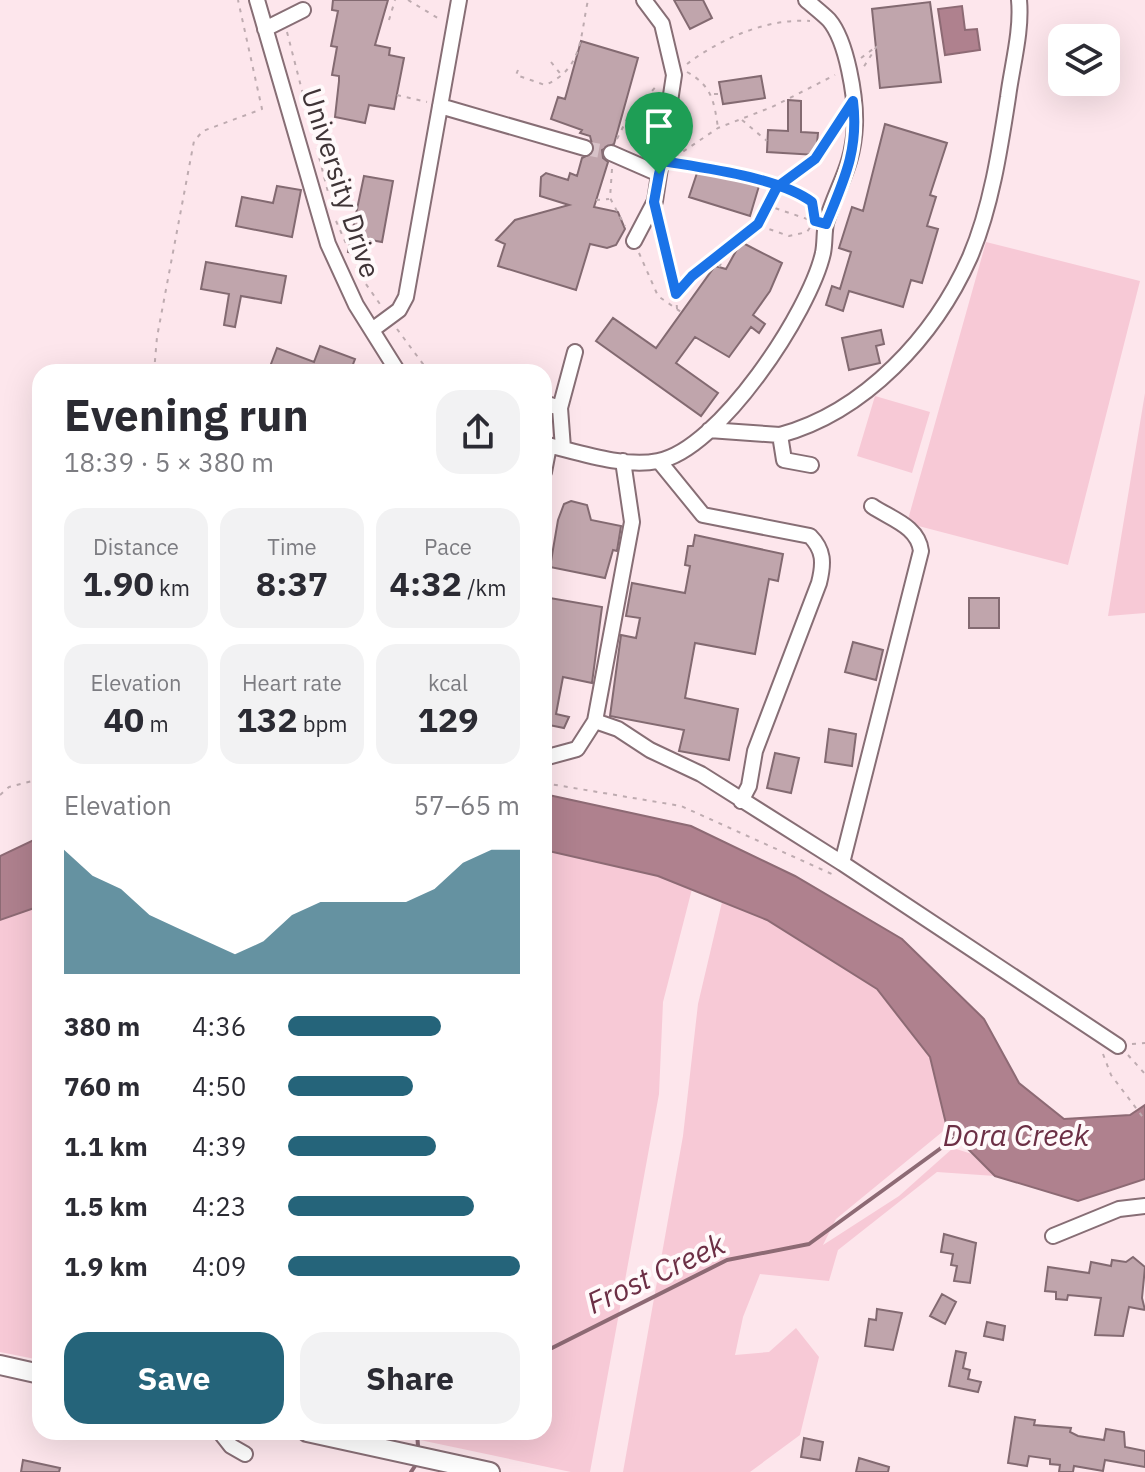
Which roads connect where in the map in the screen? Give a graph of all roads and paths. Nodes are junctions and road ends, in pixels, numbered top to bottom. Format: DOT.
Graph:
graph roads {
  1 [pos="238,0"];
  2 [pos="257,0"];
  3 [pos="395,0"];
  4 [pos="408,0"];
  5 [pos="459,0"];
  6 [pos="588,0"];
  7 [pos="644,0"];
  8 [pos="806,0"];
  9 [pos="1019,0"];
  10 [pos="303,10"];
  11 [pos="389,20"];
  12 [pos="284,22"];
  13 [pos="831,22"];
  14 [pos="453,27"];
  15 [pos="265,29"];
  16 [pos="551,62"];
  17 [pos="518,70"];
  18 [pos="854,72"];
  19 [pos="674,75"];
  20 [pos="563,77"];
  21 [pos="713,94"];
  22 [pos="721,94"];
  23 [pos="397,95"];
  24 [pos="853,101"];
  25 [pos="440,106"];
  26 [pos="741,119"];
  27 [pos="626,121"];
  28 [pos="620,124"];
  29 [pos="718,128"];
  30 [pos="767,141"];
  31 [pos="585,148"];
  32 [pos="612,153"];
  33 [pos="660,168"];
  34 [pos="777,187"];
  35 [pos="329,196"];
  36 [pos="610,198"];
  37 [pos="596,200"];
  38 [pos="654,202"];
  39 [pos="766,205"];
  40 [pos="332,210"];
  41 [pos="815,221"];
  42 [pos="757,225"];
  43 [pos="634,241"];
  44 [pos="732,244"];
  45 [pos="719,267"];
  46 [pos="676,294"];
  47 [pos="677,309"];
  48 [pos="389,319"];
  49 [pos="372,330"];
  50 [pos="575,352"];
  51 [pos="155,364"];
  52 [pos="393,364"];
  53 [pos="423,364"];
  54 [pos="552,406"];
  55 [pos="560,408"];
  56 [pos="709,430"];
  57 [pos="780,435"];
  58 [pos="552,446"];
  59 [pos="623,461"];
  60 [pos="659,461"];
  61 [pos="811,465"];
  62 [pos="872,506"];
  63 [pos="595,721"];
  64 [pos="552,756"];
  65 [pos="32,781"];
  66 [pos="552,784"];
  67 [pos="0,795"];
  68 [pos="741,801"];
  69 [pos="840,870"];
  70 [pos="1118,1046"];
  71 [pos="1145,1074"];
  72 [pos="1111,1075"];
  73 [pos="1145,1120"];
  74 [pos="1145,1206"];
  75 [pos="1053,1236"];
  76 [pos="0,1365"];
  77 [pos="32,1372"];
  78 [pos="226,1440"];
  79 [pos="344,1440"];
  80 [pos="245,1454"];
  81 [pos="490,1472"];
  1 -- 51 [label="path"];
  2 -- 15 [label="street, University Drive"];
  3 -- 11 [label="path"];
  4 -- 14 [label="path"];
  5 -- 14 [label="street"];
  6 -- 20 [label="path"];
  7 -- 19 [label="street"];
  8 -- 13 [label="street"];
  9 -- 57 [label="street"];
  10 -- 12 [label="street"];
  12 -- 15 [label="street"];
  12 -- 35 [label="path"];
  13 -- 18 [label="street"];
  13 -- 19 [label="path"];
  14 -- 25 [label="street"];
  15 -- 49 [label="street, University Drive"];
  16 -- 20 [label="path"];
  17 -- 20 [label="path"];
  18 -- 18 [label="path"];
  18 -- 24 [label="street"];
  18 -- 26 [label="path"];
  19 -- 21 [label="path"];
  19 -- 27 [label="path"];
  19 -- 33 [label="street"];
  21 -- 22 [label="path"];
  21 -- 29 [label="path"];
  23 -- 25 [label="path"];
  24 -- 34 [label="path"];
  24 -- 56 [label="street"];
  25 -- 31 [label="street"];
  25 -- 48 [label="street"];
  26 -- 29 [label="path"];
  26 -- 30 [label="path"];
  27 -- 28 [label="path"];
  27 -- 32 [label="path"];
  29 -- 33 [label="path"];
  32 -- 33 [label="street"];
  33 -- 34 [label="path"];
  33 -- 38 [label="street"];
  34 -- 39 [label="path"];
  34 -- 41 [label="path"];
  36 -- 37 [label="path"];
  38 -- 43 [label="street"];
  38 -- 46 [label="path"];
  39 -- 41 [label="path"];
  39 -- 42 [label="path"];
  40 -- 48 [label="path"];
  41 -- 42 [label="path"];
  42 -- 44 [label="path"];
  44 -- 45 [label="path"];
  44 -- 46 [label="path"];
  46 -- 47 [label="path"];
  48 -- 49 [label="street"];
  48 -- 53 [label="path"];
  49 -- 52 [label="street, University Drive"];
  50 -- 55 [label="street"];
  54 -- 55 [label="street"];
  55 -- 58 [label="street"];
  56 -- 57 [label="street"];
  56 -- 60 [label="street"];
  57 -- 61 [label="street"];
  58 -- 59 [label="street"];
  59 -- 60 [label="street"];
  59 -- 63 [label="street"];
  60 -- 68 [label="street"];
  62 -- 69 [label="street"];
  63 -- 64 [label="street"];
  63 -- 68 [label="street"];
  65 -- 67 [label="path"];
  66 -- 69 [label="path"];
  68 -- 69 [label="street"];
  69 -- 70 [label="street"];
  70 -- 71 [label="path"];
  72 -- 73 [label="path"];
  74 -- 75 [label="street"];
  76 -- 77 [label="main road"];
  78 -- 80 [label="street"];
  79 -- 81 [label="main road"];
}
